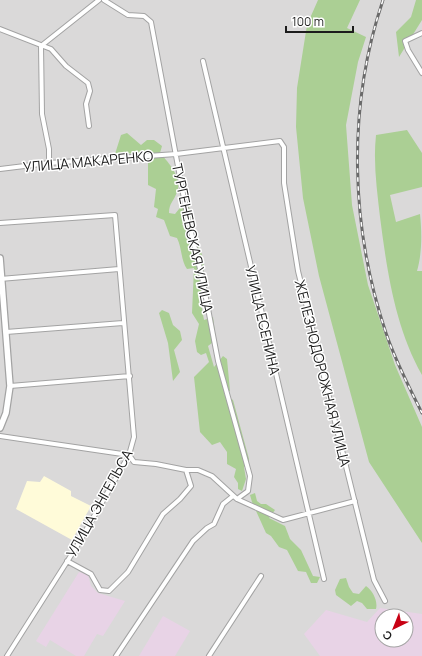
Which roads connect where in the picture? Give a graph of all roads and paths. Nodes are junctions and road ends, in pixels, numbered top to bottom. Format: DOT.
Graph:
graph roads {
  1 [pos="97,0"];
  2 [pos="104,0"];
  3 [pos="0,29"];
  4 [pos="422,33"];
  5 [pos="41,46"];
  6 [pos="203,61"];
  7 [pos="422,74"];
  8 [pos="89,126"];
  9 [pos="280,141"];
  10 [pos="223,148"];
  11 [pos="176,154"];
  12 [pos="49,163"];
  13 [pos="0,169"];
  14 [pos="0,223"];
  15 [pos="0,258"];
  16 [pos="119,269"];
  17 [pos="1,279"];
  18 [pos="123,323"];
  19 [pos="6,332"];
  20 [pos="130,376"];
  21 [pos="10,386"];
  22 [pos="0,428"];
  23 [pos="0,436"];
  24 [pos="129,455"];
  25 [pos="186,470"];
  26 [pos="233,496"];
  27 [pos="237,499"];
  28 [pos="355,501"];
  29 [pos="308,512"];
  30 [pos="67,561"];
  31 [pos="261,576"];
  32 [pos="324,579"];
  33 [pos="385,601"];
  34 [pos="7,656"];
  35 [pos="116,656"];
  36 [pos="209,656"];
  1 -- 5 [label="street"];
  2 -- 11 [label="street, ТУРГЕНЕВСКАЯ УЛИЦА"];
  3 -- 5 [label="street"];
  4 -- 7 [label="street"];
  5 -- 8 [label="street"];
  5 -- 12 [label="street"];
  6 -- 10 [label="street, УЛИЦА ЕСЕНИНА"];
  9 -- 10 [label="street, УЛИЦА МАКАРЕНКО"];
  9 -- 28 [label="street, ЖЕЛЕЗНОДОРОЖНАЯ УЛИЦА"];
  10 -- 11 [label="street, УЛИЦА МАКАРЕНКО"];
  10 -- 29 [label="street, УЛИЦА ЕСЕНИНА"];
  11 -- 12 [label="street, УЛИЦА МАКАРЕНКО"];
  11 -- 27 [label="street, ТУРГЕНЕВСКАЯ УЛИЦА"];
  12 -- 13 [label="street, УЛИЦА МАКАРЕНКО"];
  14 -- 16 [label="street, УЛИЦА ЭНГЕЛЬСА"];
  15 -- 17 [label="street"];
  16 -- 17 [label="street"];
  16 -- 18 [label="street, УЛИЦА ЭНГЕЛЬСА"];
  17 -- 19 [label="street"];
  18 -- 19 [label="street"];
  18 -- 20 [label="street, УЛИЦА ЭНГЕЛЬСА"];
  19 -- 21 [label="street"];
  20 -- 21 [label="street"];
  20 -- 24 [label="street, УЛИЦА ЭНГЕЛЬСА"];
  21 -- 22 [label="street"];
  23 -- 24 [label="street"];
  24 -- 25 [label="street"];
  24 -- 30 [label="street, УЛИЦА ЭНГЕЛЬСА"];
  25 -- 26 [label="street"];
  25 -- 30 [label="street"];
  26 -- 27 [label="street"];
  26 -- 35 [label="street"];
  27 -- 29 [label="street"];
  28 -- 29 [label="street"];
  28 -- 33 [label="street, ЖЕЛЕЗНОДОРОЖНАЯ УЛИЦА"];
  29 -- 32 [label="street, УЛИЦА ЕСЕНИНА"];
  30 -- 34 [label="street, УЛИЦА ЭНГЕЛЬСА"];
  31 -- 36 [label="street"];
}
